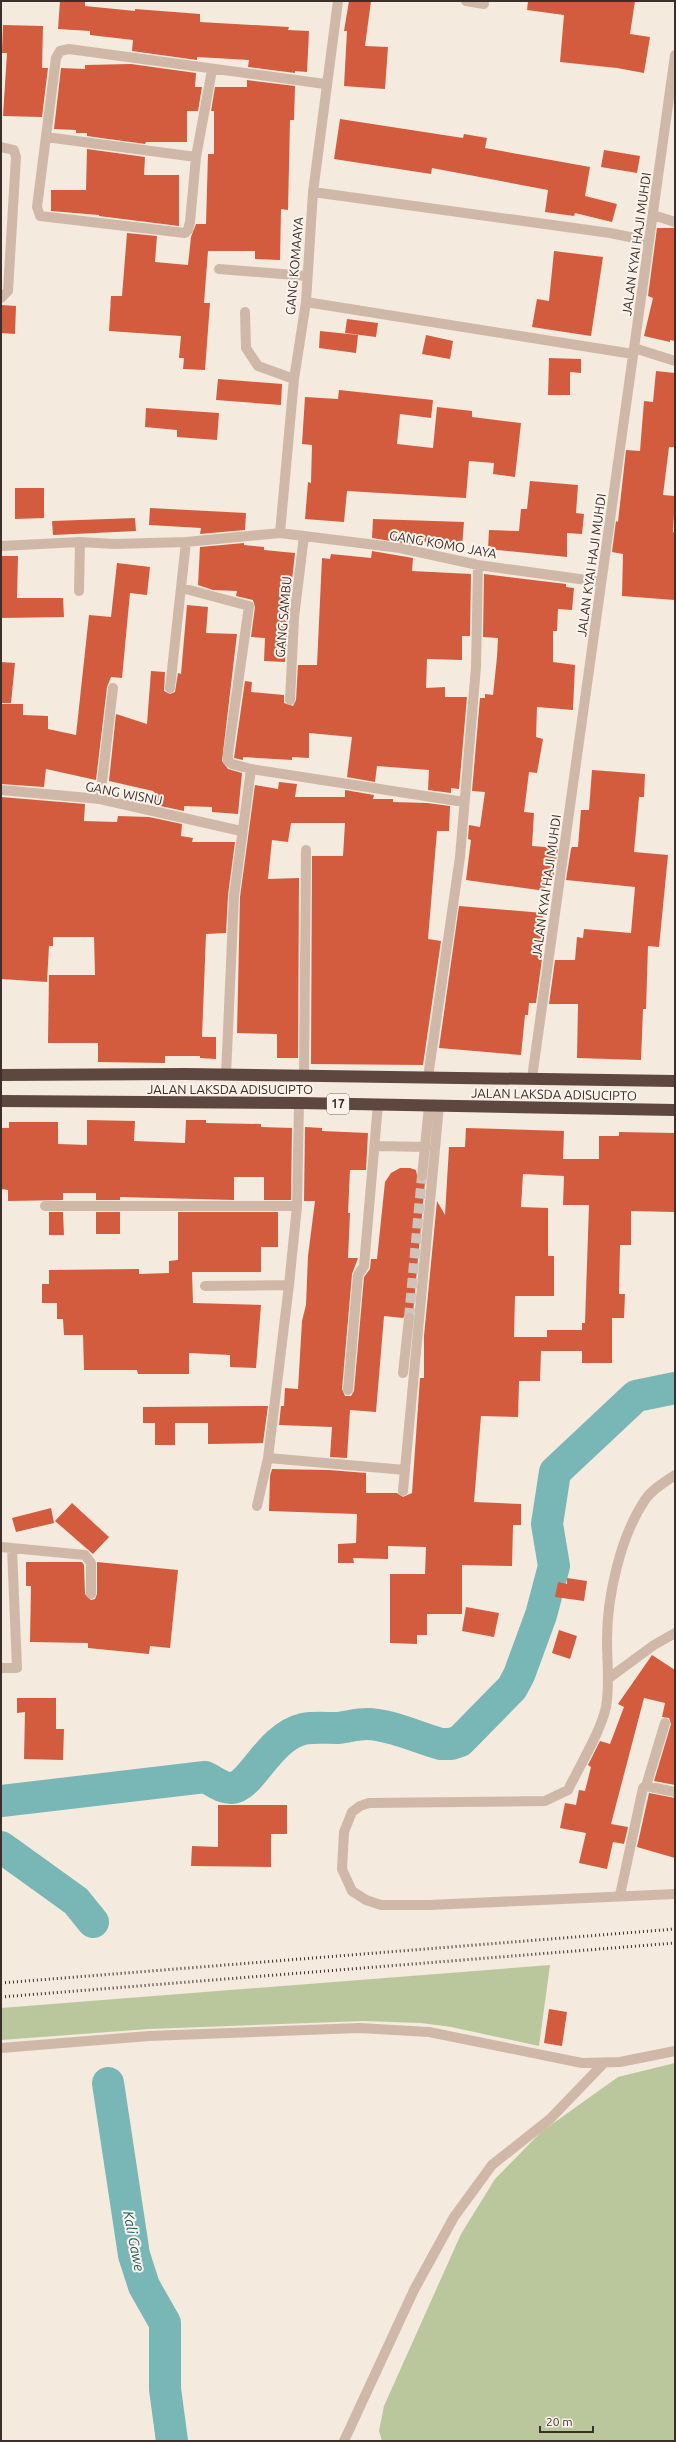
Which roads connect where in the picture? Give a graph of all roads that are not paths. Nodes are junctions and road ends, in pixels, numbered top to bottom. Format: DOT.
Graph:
graph roads {
  1 [pos="338,1"];
  2 [pos="466,1"];
  3 [pos="484,4"];
  4 [pos="675,55"];
  5 [pos="212,70"];
  6 [pos="325,84"];
  7 [pos="673,89"];
  8 [pos="46,137"];
  9 [pos="1,147"];
  10 [pos="196,158"];
  11 [pos="313,192"];
  12 [pos="653,215"];
  13 [pos="675,222"];
  14 [pos="649,241"];
  15 [pos="219,269"];
  16 [pos="307,276"];
  17 [pos="1,298"];
  18 [pos="306,302"];
  19 [pos="245,312"];
  20 [pos="634,351"];
  21 [pos="675,361"];
  22 [pos="294,379"];
  23 [pos="280,533"];
  24 [pos="304,536"];
  25 [pos="80,542"];
  26 [pos="186,542"];
  27 [pos="1,546"];
  28 [pos="478,565"];
  29 [pos="601,582"];
  30 [pos="182,588"];
  31 [pos="79,592"];
  32 [pos="113,688"];
  33 [pos="170,688"];
  34 [pos="290,700"];
  35 [pos="251,769"];
  36 [pos="1,790"];
  37 [pos="100,799"];
  38 [pos="464,802"];
  39 [pos="241,831"];
  40 [pos="306,850"];
  41 [pos="1,1075"];
  42 [pos="226,1075"];
  43 [pos="304,1076"];
  44 [pos="428,1077"];
  45 [pos="532,1078"];
  46 [pos="675,1081"];
  47 [pos="1,1101"];
  48 [pos="299,1103"];
  49 [pos="378,1104"];
  50 [pos="434,1106"];
  51 [pos="675,1110"];
  52 [pos="376,1146"];
  53 [pos="426,1147"];
  54 [pos="422,1176"];
  55 [pos="45,1206"];
  56 [pos="297,1206"];
  57 [pos="289,1285"];
  58 [pos="205,1286"];
  59 [pos="409,1318"];
  60 [pos="403,1373"];
  61 [pos="348,1390"];
  62 [pos="268,1458"];
  63 [pos="405,1470"];
  64 [pos="675,1475"];
  65 [pos="403,1491"];
  66 [pos="256,1506"];
  67 [pos="1,1547"];
  68 [pos="12,1548"];
  69 [pos="91,1594"];
  70 [pos="675,1633"];
  71 [pos="1,1668"];
  72 [pos="610,1678"];
  73 [pos="665,1723"];
  74 [pos="646,1786"];
  75 [pos="675,1792"];
  76 [pos="675,1894"];
  77 [pos="620,1895"];
  78 [pos="1,2048"];
  79 [pos="675,2051"];
  80 [pos="603,2064"];
  81 [pos="349,2430"];
  82 [pos="344,2441"];
  83 [pos="354,2441"];
  1 -- 6 [label="street, GANG KOMAAYA"];
  2 -- 3 [label="street"];
  4 -- 7 [label="street, JALAN KYAI HAJI MUHDI"];
  5 -- 6 [label="street"];
  5 -- 8 [label="street"];
  5 -- 10 [label="street"];
  6 -- 11 [label="street, GANG KOMAAYA"];
  7 -- 12 [label="street, JALAN KYAI HAJI MUHDI"];
  8 -- 10 [label="street"];
  8 -- 10 [label="street"];
  9 -- 17 [label="street"];
  11 -- 14 [label="street"];
  11 -- 16 [label="street, GANG KOMAAYA"];
  12 -- 13 [label="street"];
  12 -- 14 [label="street, JALAN KYAI HAJI MUHDI"];
  14 -- 20 [label="street, JALAN KYAI HAJI MUHDI"];
  15 -- 16 [label="street"];
  16 -- 18 [label="street, GANG KOMAAYA"];
  18 -- 20 [label="street"];
  18 -- 22 [label="street, GANG KOMAAYA"];
  19 -- 22 [label="street"];
  20 -- 21 [label="street"];
  20 -- 29 [label="street, JALAN KYAI HAJI MUHDI"];
  22 -- 23 [label="street, GANG KOMAAYA"];
  23 -- 24 [label="street, GANG KOMO JAYA"];
  23 -- 26 [label="street, GANG KOMO JAYA"];
  24 -- 28 [label="street, GANG KOMO JAYA"];
  24 -- 34 [label="street, GANG SAMBU"];
  25 -- 26 [label="street, GANG KOMO JAYA"];
  25 -- 27 [label="street, GANG KOMO JAYA"];
  25 -- 31 [label="street"];
  26 -- 30 [label="street"];
  28 -- 29 [label="street, GANG KOMO JAYA"];
  28 -- 38 [label="street"];
  29 -- 45 [label="street, JALAN KYAI HAJI MUHDI"];
  30 -- 33 [label="street"];
  30 -- 35 [label="street"];
  32 -- 37 [label="street"];
  35 -- 38 [label="street"];
  35 -- 39 [label="street"];
  36 -- 37 [label="street, GANG WISNU"];
  37 -- 39 [label="street, GANG WISNU"];
  38 -- 44 [label="street"];
  39 -- 42 [label="street"];
  40 -- 43 [label="street"];
  41 -- 42 [label="highway, JALAN LAKSDA ADISUCIPTO / 17"];
  42 -- 43 [label="highway, JALAN LAKSDA ADISUCIPTO / 17"];
  43 -- 44 [label="highway, JALAN LAKSDA ADISUCIPTO / 17"];
  44 -- 45 [label="highway, JALAN LAKSDA ADISUCIPTO / 17"];
  45 -- 46 [label="highway, JALAN LAKSDA ADISUCIPTO / 17"];
  47 -- 48 [label="highway, JALAN LAKSDA ADISUCIPTO / 17"];
  48 -- 49 [label="highway, JALAN LAKSDA ADISUCIPTO / 17"];
  48 -- 56 [label="street"];
  49 -- 50 [label="highway, JALAN LAKSDA ADISUCIPTO / 17"];
  49 -- 52 [label="street"];
  50 -- 51 [label="highway, JALAN LAKSDA ADISUCIPTO / 17"];
  50 -- 53 [label="street"];
  50 -- 63 [label="street"];
  52 -- 53 [label="street"];
  52 -- 61 [label="street"];
  53 -- 54 [label="street"];
  55 -- 56 [label="street"];
  56 -- 57 [label="street"];
  57 -- 58 [label="street"];
  57 -- 62 [label="street"];
  59 -- 60 [label="street"];
  62 -- 63 [label="street"];
  62 -- 66 [label="street"];
  63 -- 65 [label="street"];
  64 -- 72 [label="street"];
  67 -- 68 [label="street"];
  68 -- 69 [label="street"];
  68 -- 71 [label="street"];
  70 -- 72 [label="street"];
  72 -- 77 [label="street"];
  73 -- 74 [label="street"];
  74 -- 75 [label="street"];
  74 -- 77 [label="street"];
  76 -- 77 [label="street"];
  78 -- 80 [label="street"];
  79 -- 80 [label="street"];
  80 -- 81 [label="street"];
  81 -- 82 [label="street"];
  81 -- 83 [label="street"];
}
